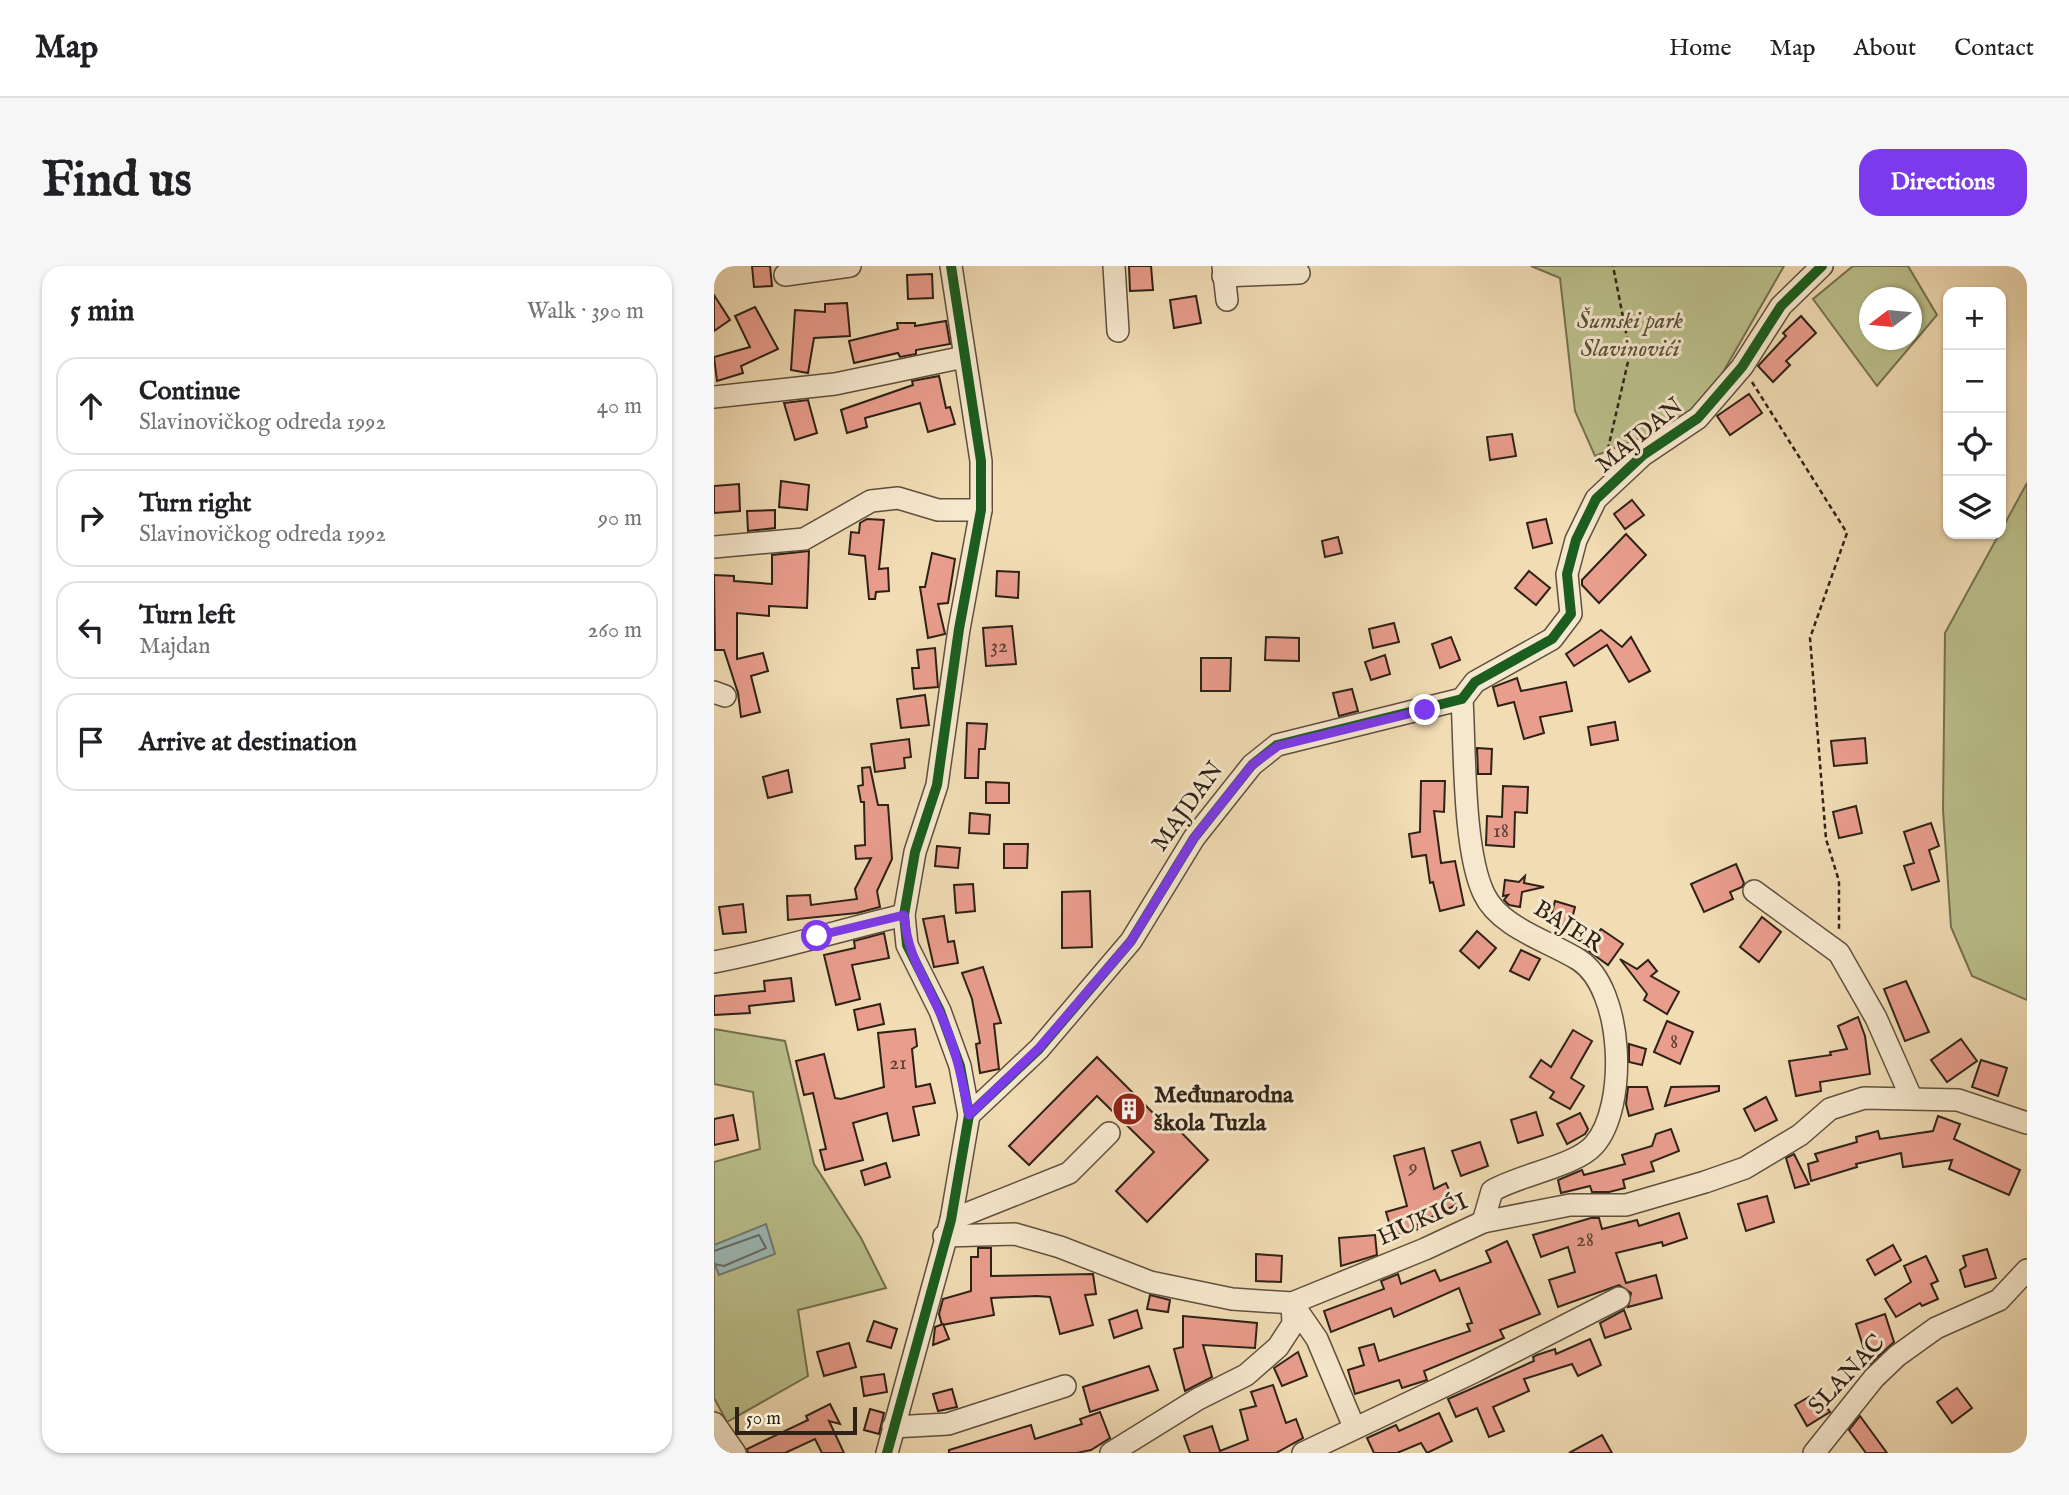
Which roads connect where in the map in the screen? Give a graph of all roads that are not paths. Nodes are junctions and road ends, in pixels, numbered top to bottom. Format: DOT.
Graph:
graph roads {
  1 [pos="850,266"];
  2 [pos="951,266"];
  3 [pos="1114,266"];
  4 [pos="1822,266"];
  5 [pos="1223,271"];
  6 [pos="1299,273"];
  7 [pos="785,275"];
  8 [pos="1227,300"];
  9 [pos="1118,331"];
  10 [pos="964,357"];
  11 [pos="714,397"];
  12 [pos="981,510"];
  13 [pos="714,547"];
  14 [pos="1462,699"];
  15 [pos="1754,891"];
  16 [pos="904,915"];
  17 [pos="714,962"];
  18 [pos="1911,1097"];
  19 [pos="969,1115"];
  20 [pos="2027,1123"];
  21 [pos="1109,1133"];
  22 [pos="1483,1222"];
  23 [pos="948,1228"];
  24 [pos="2027,1270"];
  25 [pos="1619,1298"];
  26 [pos="1292,1303"];
  27 [pos="1065,1387"];
  28 [pos="714,1423"];
  29 [pos="893,1427"];
  30 [pos="1354,1427"];
  31 [pos="734,1453"];
  32 [pos="887,1453"];
  33 [pos="1111,1453"];
  34 [pos="1303,1453"];
  35 [pos="1814,1453"];
  1 -- 7 [label="street"];
  2 -- 10 [label="street"];
  3 -- 9 [label="street"];
  4 -- 14 [label="street, MAJDAN"];
  5 -- 6 [label="street"];
  5 -- 8 [label="street"];
  10 -- 11 [label="street"];
  10 -- 12 [label="street"];
  12 -- 13 [label="street"];
  12 -- 16 [label="street"];
  14 -- 19 [label="street, MAJDAN"];
  14 -- 22 [label="street, BAJER"];
  15 -- 18 [label="street"];
  16 -- 17 [label="street"];
  16 -- 19 [label="street"];
  18 -- 20 [label="street, HUKIĆI"];
  18 -- 22 [label="street, HUKIĆI"];
  19 -- 23 [label="street"];
  21 -- 23 [label="street"];
  22 -- 26 [label="street, HUKIĆI"];
  23 -- 26 [label="street, HUKIĆI"];
  23 -- 29 [label="street"];
  24 -- 35 [label="street, SLANAC"];
  25 -- 30 [label="street"];
  26 -- 30 [label="street"];
  26 -- 33 [label="street"];
  27 -- 29 [label="street"];
  28 -- 31 [label="street"];
  29 -- 32 [label="street"];
  30 -- 34 [label="street"];
}
